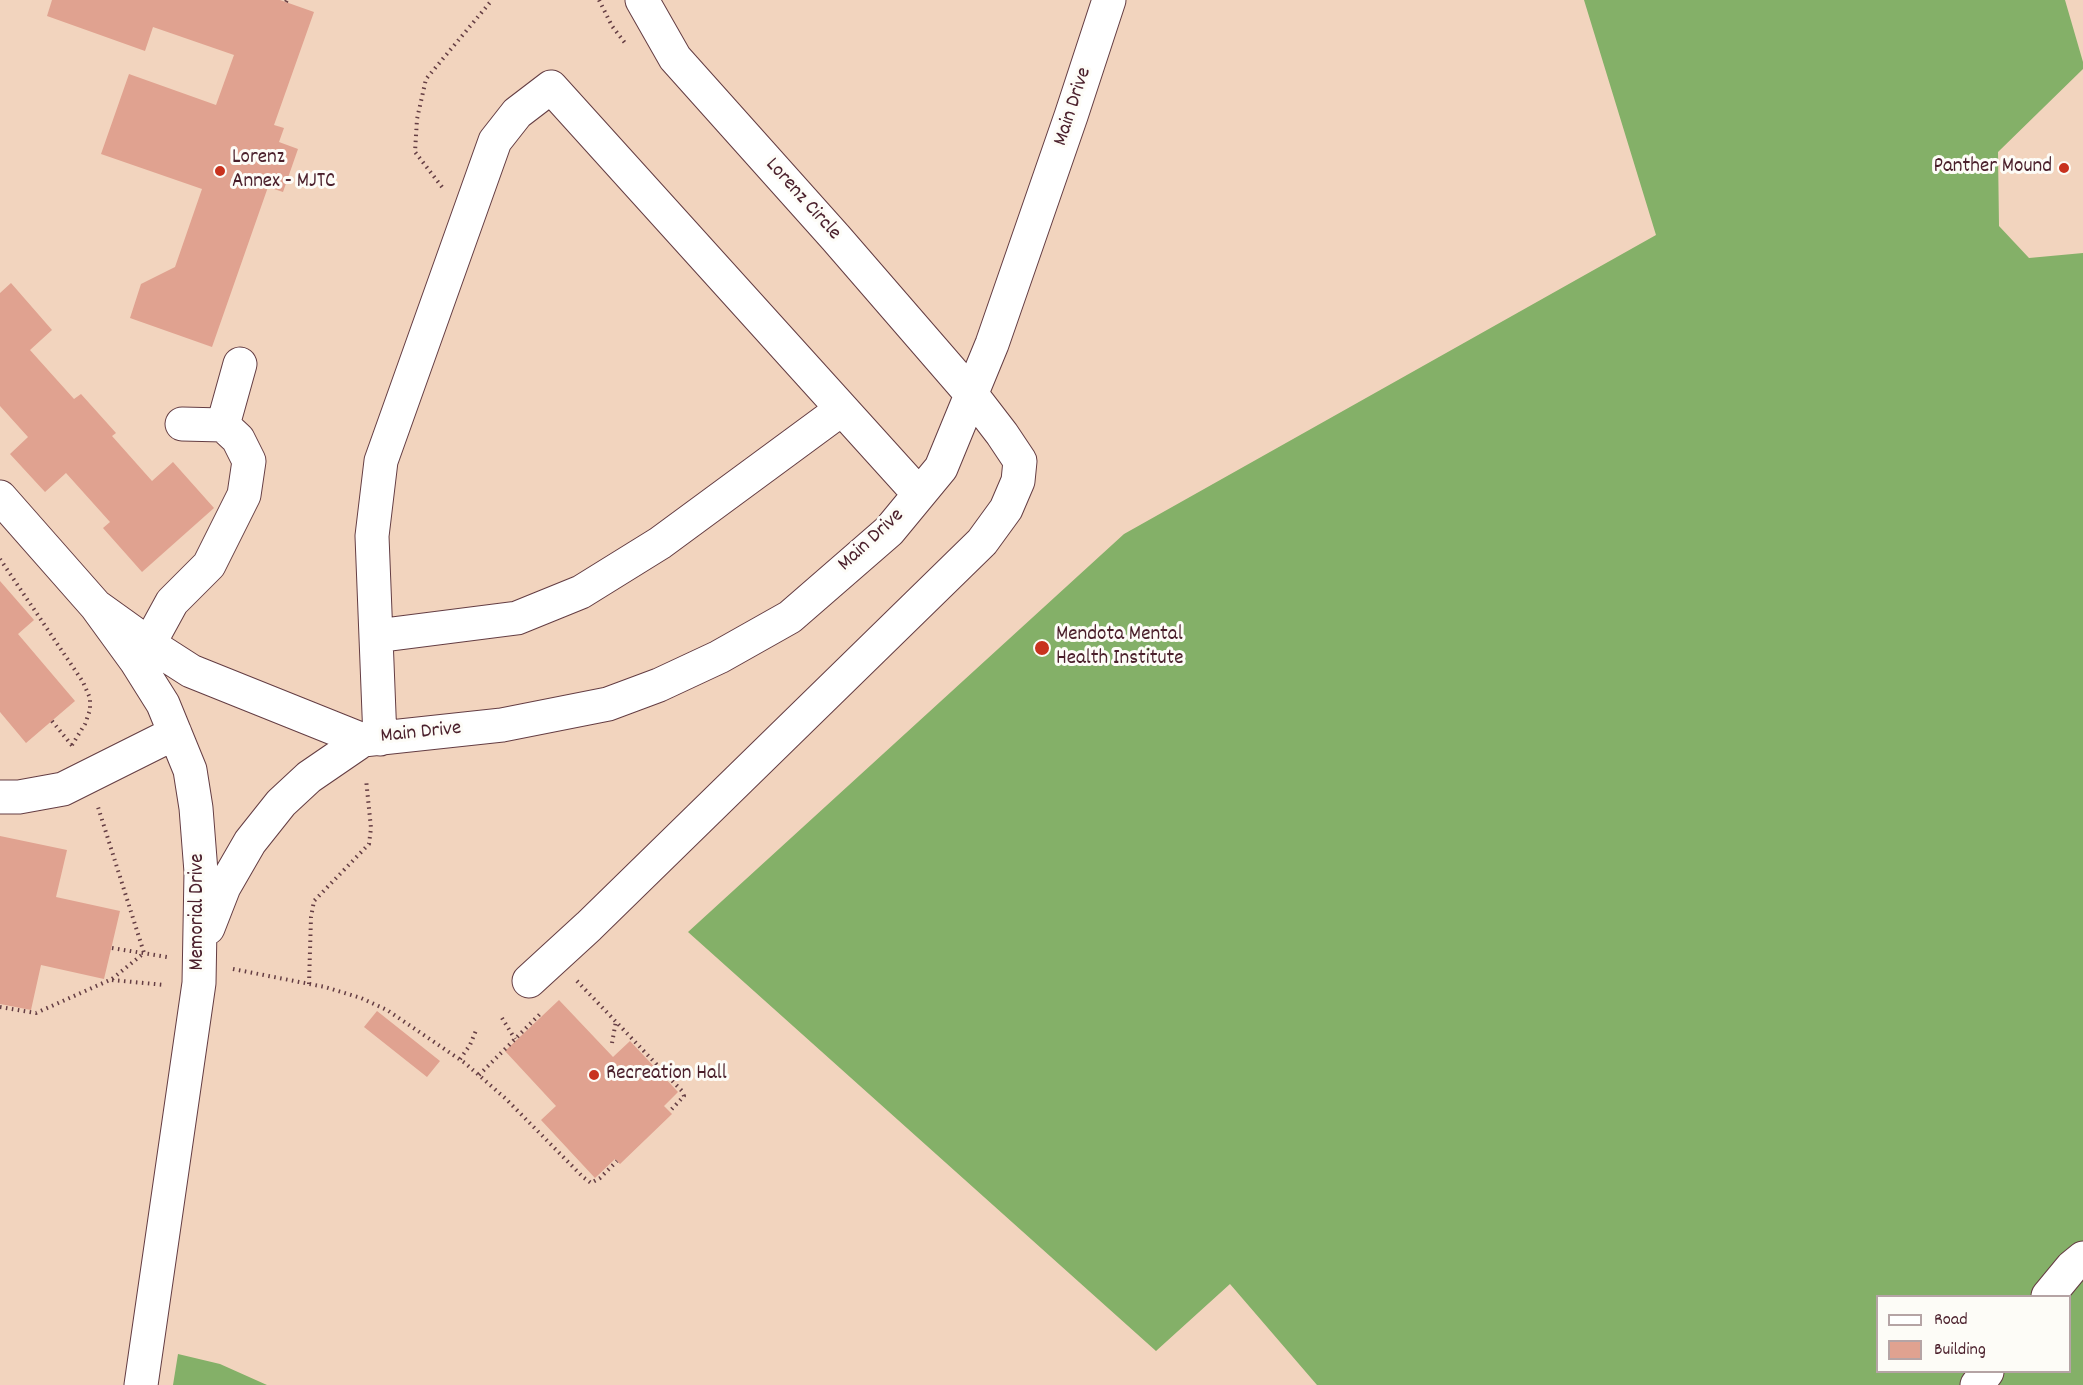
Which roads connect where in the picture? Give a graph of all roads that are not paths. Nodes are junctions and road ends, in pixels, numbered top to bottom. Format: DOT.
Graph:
graph roads {
  1 [pos="642,0"];
  2 [pos="1109,0"];
  3 [pos="240,364"];
  4 [pos="972,395"];
  5 [pos="842,409"];
  6 [pos="183,424"];
  7 [pos="223,425"];
  8 [pos="919,494"];
  9 [pos="0,497"];
  10 [pos="96,606"];
  11 [pos="376,636"];
  12 [pos="148,644"];
  13 [pos="175,733"];
  14 [pos="371,740"];
  15 [pos="0,797"];
  16 [pos="199,968"];
  17 [pos="529,981"];
  18 [pos="2083,1258"];
  19 [pos="2049,1295"];
  20 [pos="141,1385"];
  1 -- 4 [label="lane, Lorenz Circle"];
  2 -- 4 [label="lane, Main Drive"];
  3 -- 7 [label="lane"];
  4 -- 8 [label="lane, Main Drive"];
  4 -- 17 [label="lane, Lorenz Circle"];
  5 -- 8 [label="lane"];
  5 -- 11 [label="lane"];
  5 -- 11 [label="lane"];
  6 -- 7 [label="lane"];
  7 -- 12 [label="lane"];
  8 -- 14 [label="lane, Main Drive"];
  9 -- 10 [label="lane, Memorial Drive"];
  10 -- 12 [label="lane, Main Drive"];
  10 -- 13 [label="lane, Memorial Drive"];
  11 -- 14 [label="lane"];
  12 -- 14 [label="lane, Main Drive"];
  13 -- 15 [label="lane"];
  13 -- 16 [label="lane, Memorial Drive"];
  14 -- 16 [label="lane, Main Drive"];
  16 -- 20 [label="lane, Memorial Drive"];
  18 -- 19 [label="lane"];
}
